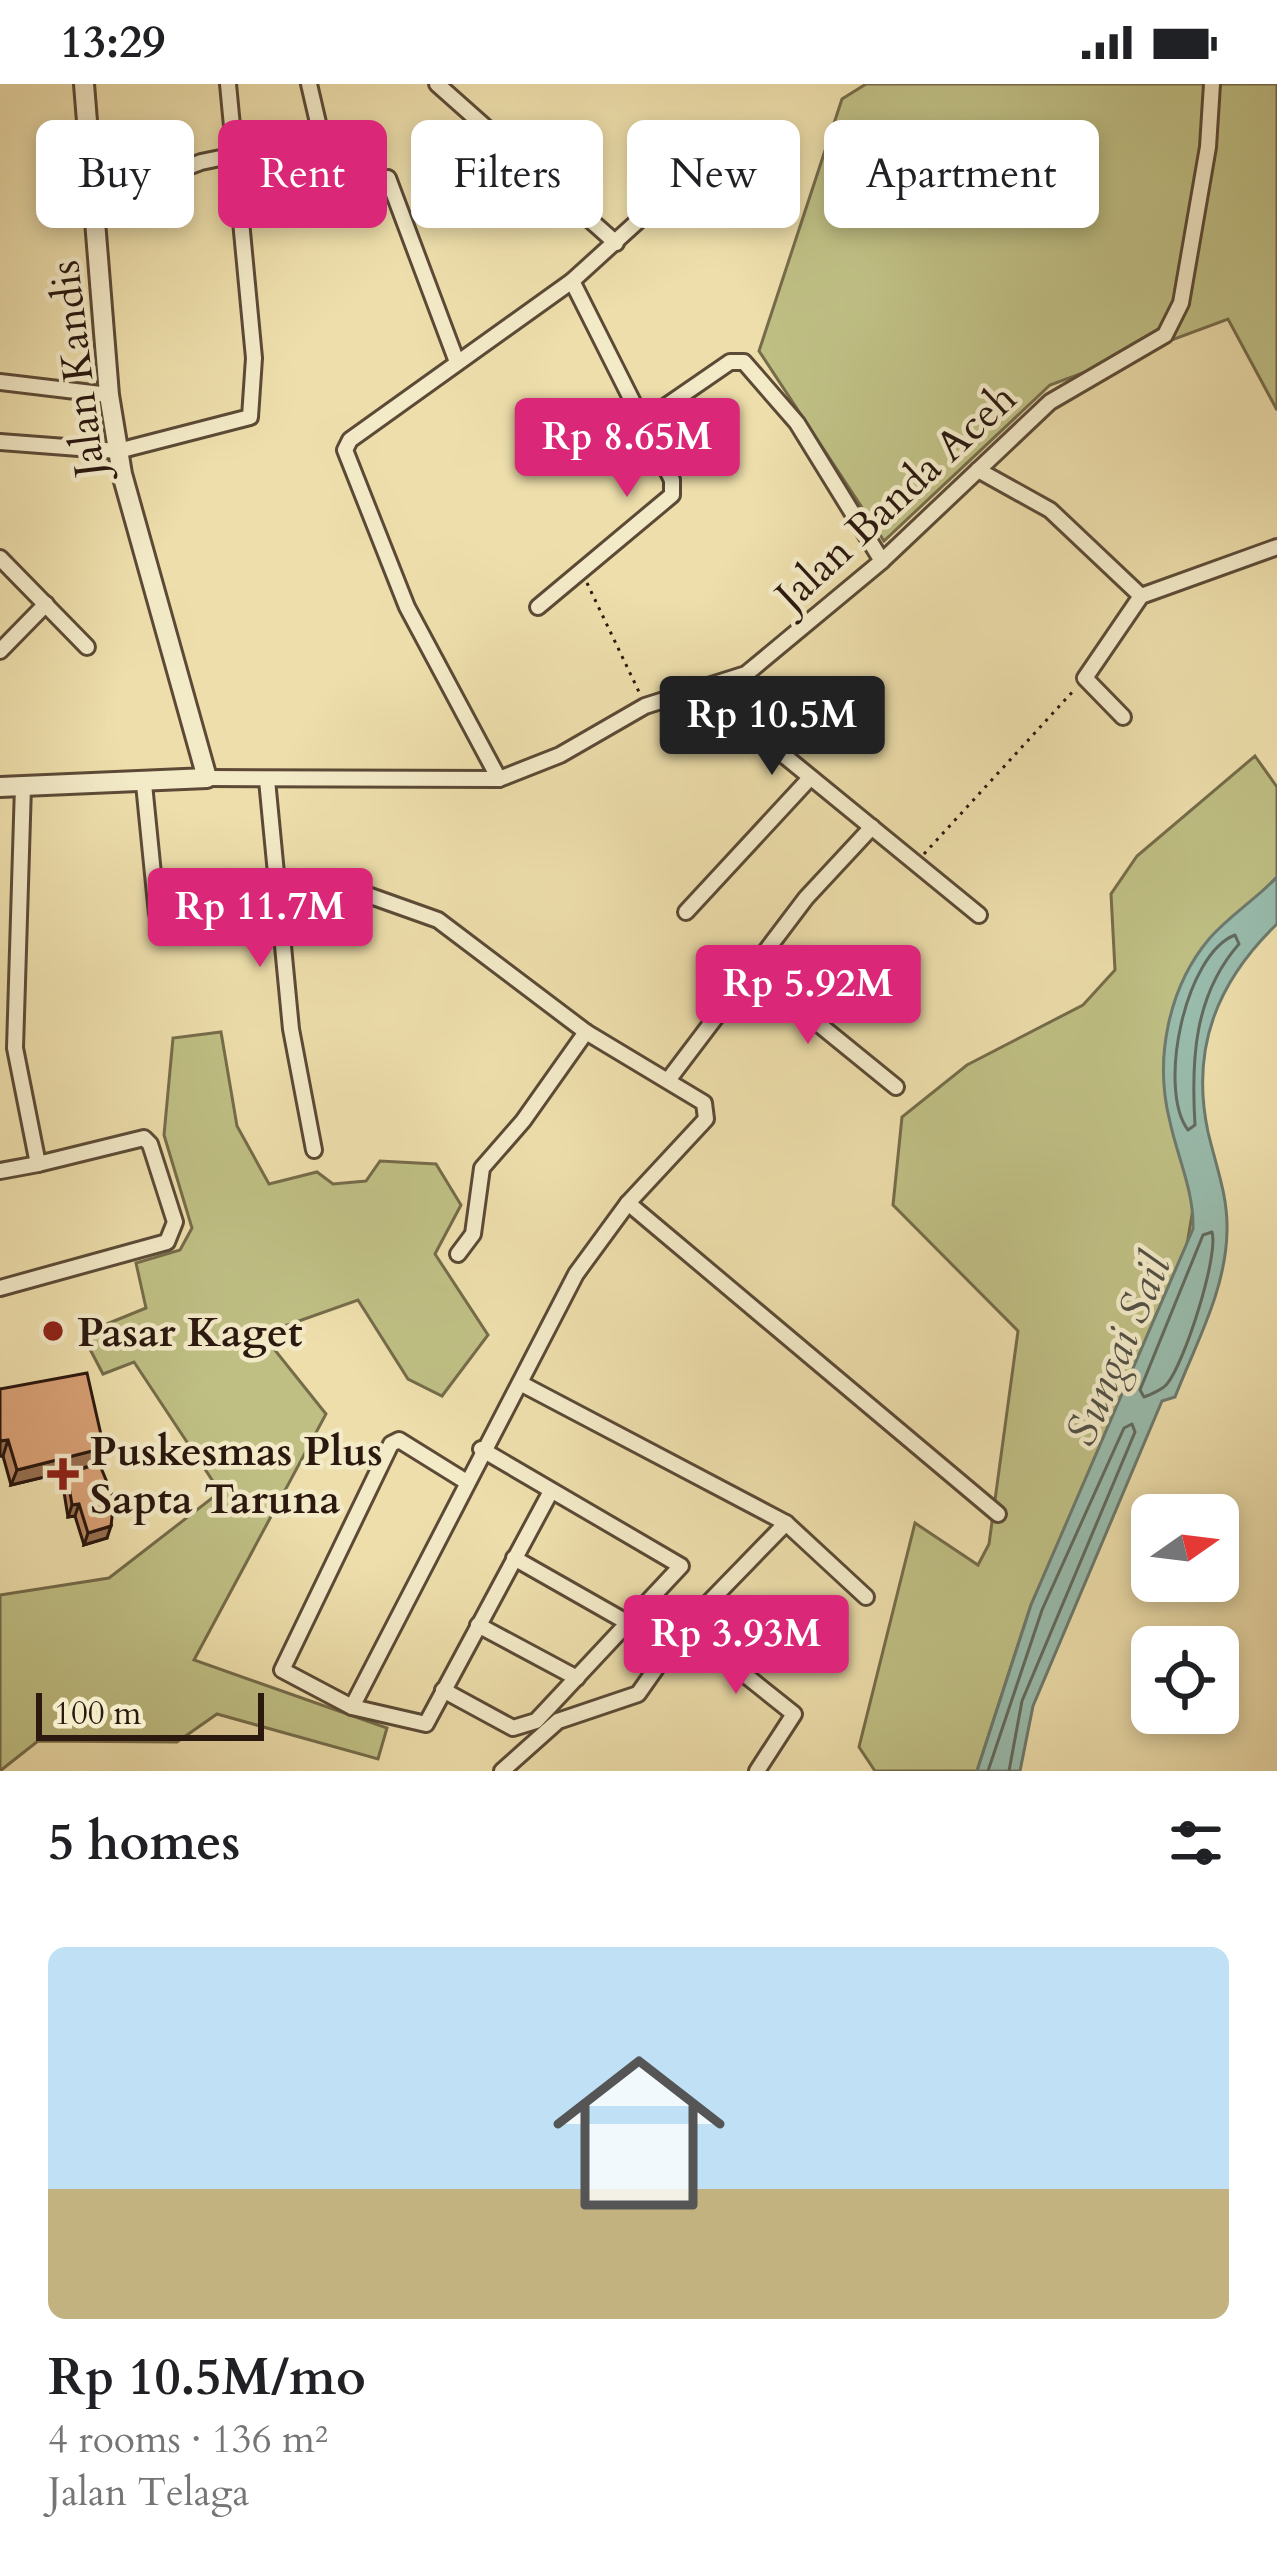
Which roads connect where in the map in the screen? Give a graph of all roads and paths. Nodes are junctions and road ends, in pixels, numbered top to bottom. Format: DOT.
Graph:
graph roads {
  1 [pos="84,84"];
  2 [pos="228,84"];
  3 [pos="309,84"];
  4 [pos="437,84"];
  5 [pos="1212,84"];
  6 [pos="87,120"];
  7 [pos="232,120"];
  8 [pos="317,120"];
  9 [pos="388,178"];
  10 [pos="96,228"];
  11 [pos="242,228"];
  12 [pos="632,228"];
  13 [pos="616,243"];
  14 [pos="572,281"];
  15 [pos="457,362"];
  16 [pos="0,382"];
  17 [pos="109,395"];
  18 [pos="640,424"];
  19 [pos="0,442"];
  20 [pos="118,451"];
  21 [pos="978,470"];
  22 [pos="1277,547"];
  23 [pos="0,558"];
  24 [pos="882,561"];
  25 [pos="581,571"];
  26 [pos="1141,596"];
  27 [pos="46,604"];
  28 [pos="538,607"];
  29 [pos="87,647"];
  30 [pos="0,651"];
  31 [pos="1085,678"];
  32 [pos="704,690"];
  33 [pos="645,706"];
  34 [pos="1123,717"];
  35 [pos="207,778"];
  36 [pos="810,778"];
  37 [pos="499,779"];
  38 [pos="267,780"];
  39 [pos="144,784"];
  40 [pos="23,785"];
  41 [pos="0,787"];
  42 [pos="872,827"];
  43 [pos="916,863"];
  44 [pos="275,887"];
  45 [pos="686,912"];
  46 [pos="157,914"];
  47 [pos="979,915"];
  48 [pos="751,969"];
  49 [pos="586,1032"];
  50 [pos="669,1079"];
  51 [pos="896,1087"];
  52 [pos="314,1150"];
  53 [pos="38,1164"];
  54 [pos="0,1171"];
  55 [pos="628,1203"];
  56 [pos="458,1254"];
  57 [pos="0,1288"];
  58 [pos="520,1383"];
  59 [pos="481,1449"];
  60 [pos="465,1481"];
  61 [pos="550,1493"];
  62 [pos="998,1514"];
  63 [pos="786,1523"];
  64 [pos="514,1558"];
  65 [pos="866,1597"];
  66 [pos="629,1624"];
  67 [pos="478,1625"];
  68 [pos="686,1627"];
  69 [pos="577,1678"];
  70 [pos="443,1690"];
  71 [pos="352,1707"];
  72 [pos="502,1771"];
  73 [pos="757,1771"];
  1 -- 6 [label="street, Jalan Kandis"];
  2 -- 7 [label="street"];
  3 -- 8 [label="street"];
  4 -- 13 [label="street"];
  5 -- 21 [label="street, Jalan Banda Aceh"];
  9 -- 15 [label="street"];
  10 -- 17 [label="street, Jalan Kandis"];
  11 -- 20 [label="street"];
  12 -- 13 [label="street"];
  13 -- 14 [label="street"];
  14 -- 15 [label="street"];
  14 -- 18 [label="street"];
  15 -- 37 [label="street"];
  16 -- 17 [label="street"];
  17 -- 20 [label="street, Jalan Kandis"];
  18 -- 24 [label="street"];
  18 -- 25 [label="street"];
  19 -- 20 [label="street"];
  20 -- 35 [label="street, Jalan Kandis"];
  21 -- 24 [label="street, Jalan Banda Aceh"];
  21 -- 26 [label="street"];
  22 -- 26 [label="street"];
  23 -- 27 [label="street"];
  24 -- 32 [label="street, Jalan Banda Aceh"];
  25 -- 28 [label="street"];
  25 -- 33 [label="path"];
  26 -- 31 [label="street"];
  27 -- 29 [label="street"];
  27 -- 30 [label="street"];
  31 -- 34 [label="street"];
  31 -- 43 [label="path"];
  32 -- 33 [label="street, Jalan Banda Aceh"];
  32 -- 36 [label="street"];
  33 -- 37 [label="street, Jalan Banda Aceh"];
  35 -- 38 [label="street, Jalan Banda Aceh"];
  35 -- 39 [label="street, Jalan Banda Aceh"];
  36 -- 42 [label="street"];
  36 -- 45 [label="street"];
  37 -- 38 [label="street, Jalan Banda Aceh"];
  38 -- 44 [label="street"];
  39 -- 40 [label="street, Jalan Banda Aceh"];
  39 -- 46 [label="street"];
  40 -- 41 [label="street, Jalan Banda Aceh"];
  40 -- 53 [label="street"];
  42 -- 43 [label="street"];
  42 -- 48 [label="street"];
  43 -- 47 [label="street"];
  44 -- 49 [label="street"];
  44 -- 52 [label="street"];
  48 -- 50 [label="street"];
  48 -- 51 [label="street"];
  49 -- 50 [label="street"];
  49 -- 56 [label="street"];
  50 -- 55 [label="street"];
  53 -- 54 [label="street"];
  53 -- 57 [label="street"];
  55 -- 58 [label="street"];
  55 -- 62 [label="street"];
  58 -- 59 [label="street"];
  58 -- 63 [label="street"];
  59 -- 60 [label="street"];
  59 -- 61 [label="street"];
  60 -- 71 [label="street"];
  60 -- 71 [label="street"];
  61 -- 64 [label="street"];
  61 -- 66 [label="street"];
  63 -- 65 [label="street"];
  63 -- 68 [label="street"];
  64 -- 66 [label="street"];
  64 -- 67 [label="street"];
  66 -- 69 [label="street"];
  67 -- 69 [label="street"];
  67 -- 70 [label="street"];
  68 -- 72 [label="street"];
  68 -- 73 [label="street"];
  69 -- 70 [label="street"];
  70 -- 71 [label="street"];
}
